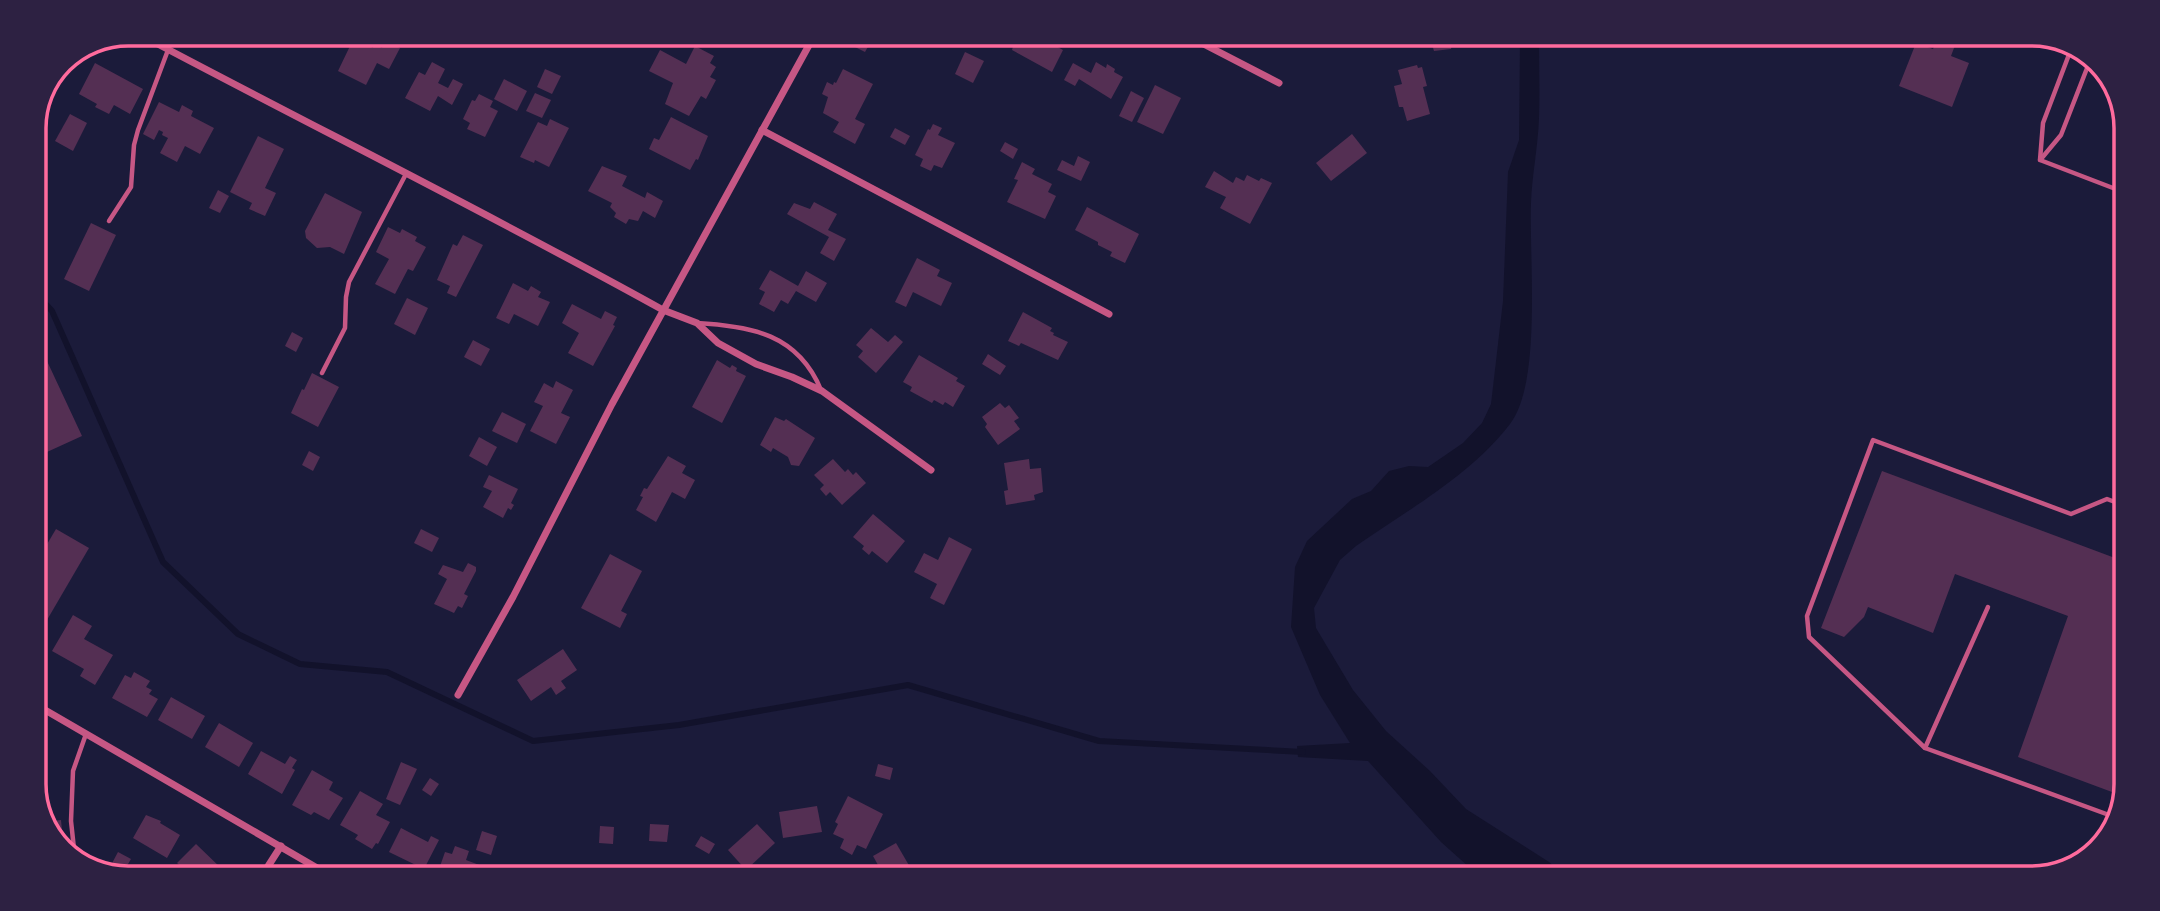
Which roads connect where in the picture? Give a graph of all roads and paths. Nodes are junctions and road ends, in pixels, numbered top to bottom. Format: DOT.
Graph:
graph roads {
  1 [pos="161,46"];
  2 [pos="808,46"];
  3 [pos="1207,46"];
  4 [pos="168,50"];
  5 [pos="2069,54"];
  6 [pos="2087,67"];
  7 [pos="1279,83"];
  8 [pos="762,130"];
  9 [pos="2040,160"];
  10 [pos="406,172"];
  11 [pos="2114,188"];
  12 [pos="109,221"];
  13 [pos="663,310"];
  14 [pos="1109,314"];
  15 [pos="697,323"];
  16 [pos="322,373"];
  17 [pos="821,391"];
  18 [pos="931,470"];
  19 [pos="2114,502"];
  20 [pos="1988,607"];
  21 [pos="458,695"];
  22 [pos="46,710"];
  23 [pos="86,733"];
  24 [pos="1925,748"];
  25 [pos="2108,815"];
  26 [pos="74,846"];
  27 [pos="281,846"];
  28 [pos="268,866"];
  29 [pos="314,866"];
  1 -- 4 [label="street"];
  2 -- 8 [label="street"];
  3 -- 7 [label="street"];
  4 -- 10 [label="street"];
  4 -- 12 [label="lane"];
  5 -- 9 [label="lane"];
  6 -- 9 [label="lane"];
  8 -- 13 [label="street"];
  8 -- 14 [label="street"];
  9 -- 11 [label="lane"];
  10 -- 13 [label="street"];
  10 -- 16 [label="lane"];
  13 -- 15 [label="street"];
  13 -- 21 [label="street"];
  15 -- 17 [label="street"];
  15 -- 17 [label="lane"];
  17 -- 18 [label="street"];
  19 -- 24 [label="lane"];
  20 -- 24 [label="lane"];
  22 -- 23 [label="street"];
  23 -- 26 [label="lane"];
  23 -- 27 [label="street"];
  24 -- 25 [label="lane"];
  27 -- 28 [label="street"];
  27 -- 29 [label="street"];
}
